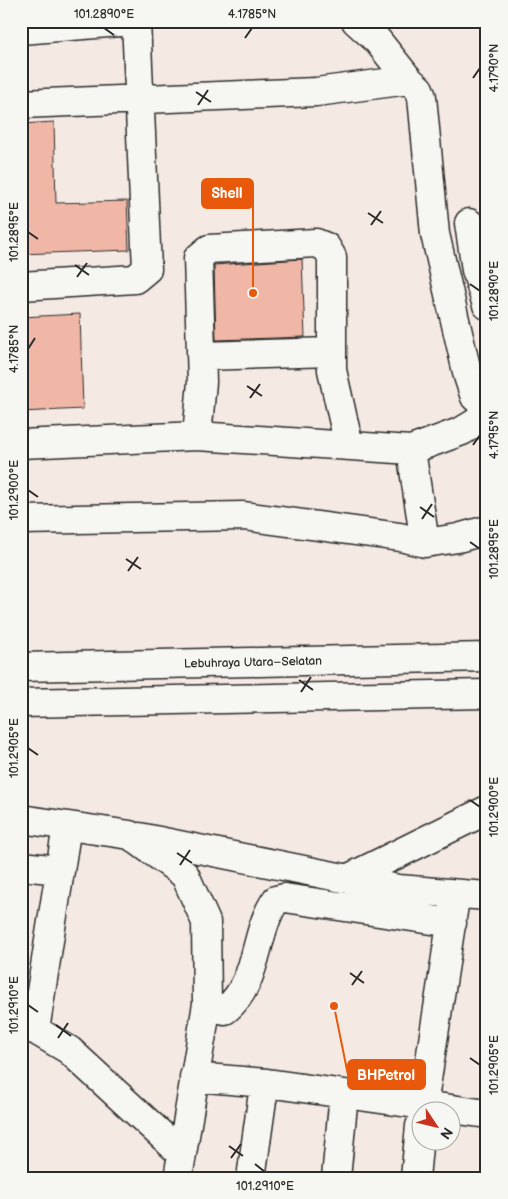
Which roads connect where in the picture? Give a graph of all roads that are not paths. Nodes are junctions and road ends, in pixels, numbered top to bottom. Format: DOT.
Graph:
graph roads {
  1 [pos="134,21"];
  2 [pos="356,21"];
  3 [pos="21,30"];
  4 [pos="408,80"];
  5 [pos="139,99"];
  6 [pos="21,104"];
  7 [pos="478,219"];
  8 [pos="435,234"];
  9 [pos="21,286"];
  10 [pos="487,304"];
  11 [pos="332,352"];
  12 [pos="201,356"];
  13 [pos="487,407"];
  14 [pos="487,416"];
  15 [pos="197,436"];
  16 [pos="21,444"];
  17 [pos="349,446"];
  18 [pos="411,450"];
  19 [pos="21,520"];
  20 [pos="487,530"];
  21 [pos="425,543"];
  22 [pos="487,657"];
  23 [pos="21,667"];
  24 [pos="487,694"];
  25 [pos="21,703"];
  26 [pos="487,810"];
  27 [pos="21,819"];
  28 [pos="66,826"];
  29 [pos="130,835"];
  30 [pos="21,866"];
  31 [pos="60,870"];
  32 [pos="349,878"];
  33 [pos="455,894"];
  34 [pos="487,896"];
  35 [pos="452,923"];
  36 [pos="206,1004"];
  37 [pos="28,1029"];
  38 [pos="194,1078"];
  39 [pos="268,1083"];
  40 [pos="344,1094"];
  41 [pos="424,1102"];
  42 [pos="410,1111"];
  43 [pos="460,1114"];
  44 [pos="487,1114"];
  45 [pos="418,1152"];
  46 [pos="180,1166"];
  47 [pos="251,1178"];
  48 [pos="336,1178"];
  49 [pos="415,1178"];
  1 -- 3 [label="main road"];
  1 -- 5 [label="main road"];
  2 -- 4 [label="main road"];
  4 -- 5 [label="main road"];
  4 -- 8 [label="main road"];
  5 -- 6 [label="main road"];
  5 -- 9 [label="main road"];
  7 -- 8 [label="main road"];
  7 -- 10 [label="main road"];
  8 -- 13 [label="main road"];
  11 -- 12 [label="main road"];
  11 -- 12 [label="main road"];
  11 -- 17 [label="main road"];
  12 -- 15 [label="main road"];
  14 -- 18 [label="main road"];
  15 -- 16 [label="main road"];
  15 -- 17 [label="main road"];
  17 -- 18 [label="main road"];
  18 -- 21 [label="main road"];
  19 -- 21 [label="main road"];
  20 -- 21 [label="main road"];
  22 -- 23 [label="main road, Lebuhraya Utara–Selatan"];
  24 -- 25 [label="main road"];
  26 -- 32 [label="main road"];
  27 -- 28 [label="main road"];
  28 -- 29 [label="main road"];
  28 -- 31 [label="main road"];
  29 -- 32 [label="main road"];
  29 -- 36 [label="main road"];
  30 -- 31 [label="main road"];
  31 -- 37 [label="main road"];
  32 -- 33 [label="main road"];
  33 -- 34 [label="main road"];
  33 -- 35 [label="main road"];
  35 -- 36 [label="main road"];
  35 -- 41 [label="main road"];
  36 -- 38 [label="main road"];
  37 -- 46 [label="main road"];
  38 -- 39 [label="main road"];
  38 -- 46 [label="main road"];
  39 -- 40 [label="main road"];
  39 -- 47 [label="main road"];
  40 -- 42 [label="main road"];
  40 -- 48 [label="main road"];
  43 -- 44 [label="main road"];
  45 -- 49 [label="main road"];
}
